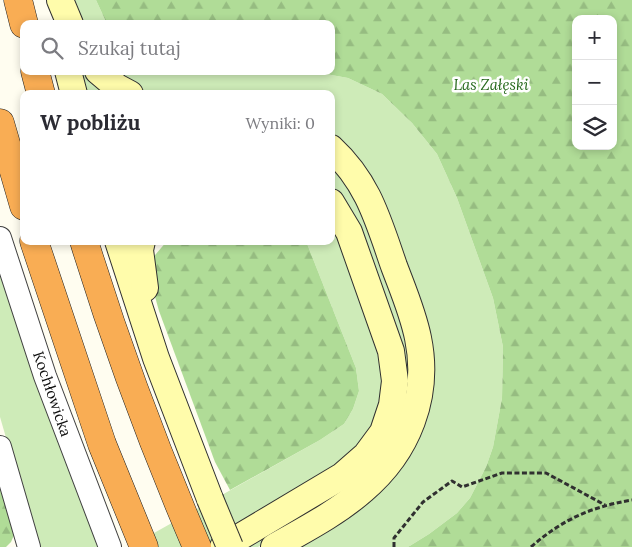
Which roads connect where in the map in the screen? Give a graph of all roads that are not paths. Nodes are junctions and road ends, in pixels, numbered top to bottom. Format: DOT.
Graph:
graph roads {
  1 [pos="18,0"];
  2 [pos="50,0"];
  3 [pos="60,0"];
  4 [pos="23,20"];
  5 [pos="55,20"];
  6 [pos="68,20"];
  7 [pos="37,75"];
  8 [pos="69,75"];
  9 [pos="103,75"];
  10 [pos="40,90"];
  11 [pos="73,90"];
  12 [pos="123,90"];
  13 [pos="0,123"];
  14 [pos="335,151"];
  15 [pos="20,192"];
  16 [pos="335,209"];
  17 [pos="0,238"];
  18 [pos="35,245"];
  19 [pos="85,245"];
  20 [pos="119,245"];
  21 [pos="141,245"];
  22 [pos="156,358"];
  23 [pos="0,446"];
  24 [pos="142,542"];
  25 [pos="29,547"];
  26 [pos="110,547"];
  27 [pos="197,547"];
  28 [pos="223,547"];
  29 [pos="230,547"];
  30 [pos="274,547"];
  1 -- 4 [label="highway"];
  2 -- 5 [label="main road"];
  3 -- 6 [label="main road"];
  7 -- 10 [label="highway"];
  8 -- 11 [label="main road"];
  9 -- 12 [label="main road"];
  13 -- 15 [label="highway"];
  14 -- 30 [label="main road"];
  16 -- 28 [label="main road"];
  17 -- 26 [label="street, Kochłowicka"];
  18 -- 24 [label="highway"];
  19 -- 27 [label="highway"];
  20 -- 22 [label="main road"];
  21 -- 22 [label="main road"];
  22 -- 29 [label="main road, bridge"];
  23 -- 25 [label="street"];
}
